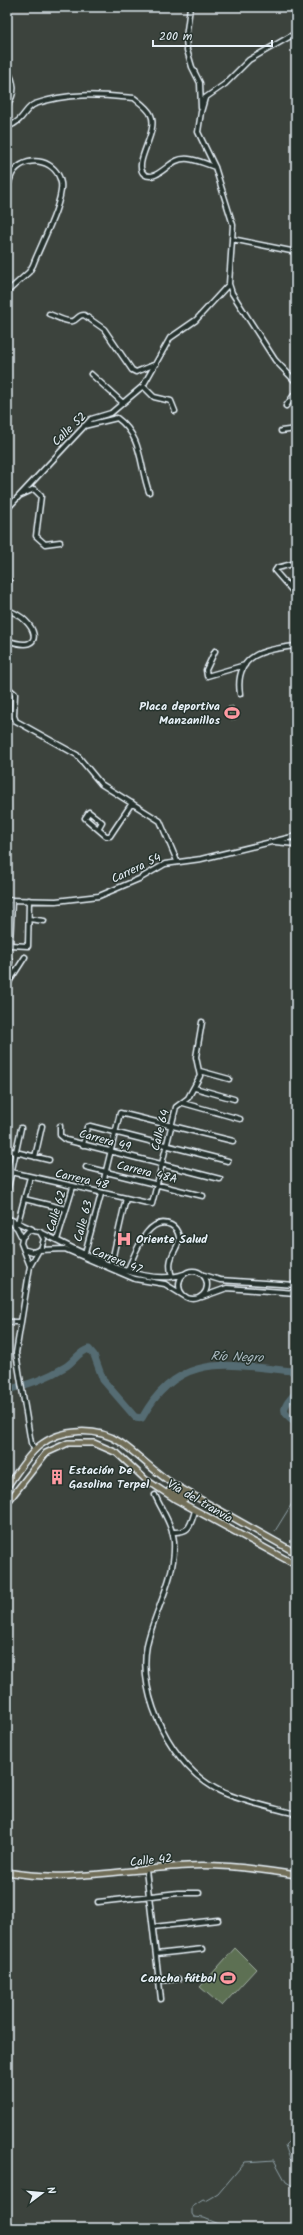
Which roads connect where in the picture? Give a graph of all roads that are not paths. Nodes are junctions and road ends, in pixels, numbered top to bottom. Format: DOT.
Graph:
graph roads {
  1 [pos="190,7"];
  2 [pos="296,33"];
  3 [pos="7,69"];
  4 [pos="7,106"];
  5 [pos="201,112"];
  6 [pos="7,127"];
  7 [pos="215,167"];
  8 [pos="7,190"];
  9 [pos="232,239"];
  10 [pos="291,251"];
  11 [pos="229,284"];
  12 [pos="7,292"];
  13 [pos="48,314"];
  14 [pos="156,364"];
  15 [pos="91,374"];
  16 [pos="296,382"];
  17 [pos="143,386"];
  18 [pos="296,392"];
  19 [pos="123,403"];
  20 [pos="286,406"];
  21 [pos="175,411"];
  22 [pos="84,426"];
  23 [pos="296,429"];
  24 [pos="281,430"];
  25 [pos="149,492"];
  26 [pos="18,496"];
  27 [pos="7,510"];
  28 [pos="60,542"];
  29 [pos="296,563"];
  30 [pos="296,595"];
  31 [pos="7,610"];
  32 [pos="7,640"];
  33 [pos="296,646"];
  34 [pos="215,651"];
  35 [pos="245,665"];
  36 [pos="7,686"];
  37 [pos="240,694"];
  38 [pos="132,803"];
  39 [pos="98,829"];
  40 [pos="296,836"];
  41 [pos="271,842"];
  42 [pos="296,844"];
  43 [pos="177,861"];
  44 [pos="9,900"];
  45 [pos="29,900"];
  46 [pos="28,919"];
  47 [pos="44,920"];
  48 [pos="8,947"];
  49 [pos="7,952"];
  50 [pos="25,957"];
  51 [pos="8,965"];
  52 [pos="7,975"];
  53 [pos="7,985"];
  54 [pos="202,1022"];
  55 [pos="200,1071"];
  56 [pos="229,1079"];
  57 [pos="195,1088"];
  58 [pos="234,1099"];
  59 [pos="183,1103"];
  60 [pos="240,1119"];
  61 [pos="172,1125"];
  62 [pos="42,1126"];
  63 [pos="60,1126"];
  64 [pos="21,1128"];
  65 [pos="115,1132"];
  66 [pos="233,1141"];
  67 [pos="83,1145"];
  68 [pos="167,1145"];
  69 [pos="7,1150"];
  70 [pos="16,1152"];
  71 [pos="110,1152"];
  72 [pos="35,1157"];
  73 [pos="49,1160"];
  74 [pos="228,1161"];
  75 [pos="162,1165"];
  76 [pos="86,1167"];
  77 [pos="9,1172"];
  78 [pos="106,1172"];
  79 [pos="30,1177"];
  80 [pos="220,1180"];
  81 [pos="158,1185"];
  82 [pos="73,1187"];
  83 [pos="102,1187"];
  84 [pos="7,1193"];
  85 [pos="101,1194"];
  86 [pos="203,1196"];
  87 [pos="126,1198"];
  88 [pos="24,1199"];
  89 [pos="152,1204"];
  90 [pos="66,1209"];
  91 [pos="7,1218"];
  92 [pos="18,1222"];
  93 [pos="32,1229"];
  94 [pos="40,1232"];
  95 [pos="22,1238"];
  96 [pos="57,1240"];
  97 [pos="26,1250"];
  98 [pos="38,1250"];
  99 [pos="85,1253"];
  100 [pos="111,1265"];
  101 [pos="30,1266"];
  102 [pos="128,1271"];
  103 [pos="184,1274"];
  104 [pos="204,1275"];
  105 [pos="172,1277"];
  106 [pos="296,1285"];
  107 [pos="296,1293"];
  108 [pos="186,1297"];
  109 [pos="202,1297"];
  110 [pos="7,1322"];
  111 [pos="21,1322"];
  112 [pos="35,1450"];
  113 [pos="46,1453"];
  114 [pos="36,1465"];
  115 [pos="167,1481"];
  116 [pos="7,1487"];
  117 [pos="161,1490"];
  118 [pos="155,1494"];
  119 [pos="7,1503"];
  120 [pos="196,1511"];
  121 [pos="172,1532"];
  122 [pos="296,1553"];
  123 [pos="296,1565"];
  124 [pos="296,1814"];
  125 [pos="146,1870"];
  126 [pos="7,1872"];
  127 [pos="296,1875"];
  128 [pos="199,1893"];
  129 [pos="149,1896"];
  130 [pos="98,1902"];
  131 [pos="218,1920"];
  132 [pos="153,1927"];
  133 [pos="203,1949"];
  134 [pos="156,1954"];
  135 [pos="178,1979"];
  136 [pos="159,1981"];
  137 [pos="161,1998"];
  1 -- 5 [label="street"];
  2 -- 5 [label="street"];
  3 -- 4 [label="street"];
  5 -- 7 [label="street"];
  6 -- 7 [label="street"];
  7 -- 9 [label="street"];
  8 -- 12 [label="street"];
  9 -- 10 [label="street"];
  9 -- 11 [label="street"];
  11 -- 14 [label="street, Calle 52"];
  11 -- 16 [label="street"];
  13 -- 14 [label="street"];
  14 -- 17 [label="street, Calle 52"];
  15 -- 19 [label="street"];
  17 -- 19 [label="street, Calle 52"];
  17 -- 21 [label="street"];
  18 -- 20 [label="street"];
  19 -- 22 [label="street, Calle 52"];
  22 -- 25 [label="street"];
  22 -- 26 [label="street, Calle 52"];
  23 -- 24 [label="street"];
  26 -- 27 [label="street, Calle 52"];
  26 -- 28 [label="street"];
  29 -- 30 [label="street"];
  31 -- 32 [label="street"];
  33 -- 35 [label="street"];
  34 -- 35 [label="street"];
  35 -- 37 [label="street"];
  36 -- 38 [label="street"];
  38 -- 39 [label="street"];
  38 -- 43 [label="street"];
  40 -- 41 [label="street, Carrera 54"];
  41 -- 42 [label="street"];
  41 -- 43 [label="street, Carrera 54"];
  43 -- 45 [label="street, Carrera 54"];
  44 -- 45 [label="street, Carrera 54"];
  44 -- 48 [label="street"];
  45 -- 46 [label="street"];
  46 -- 47 [label="street"];
  46 -- 48 [label="street"];
  49 -- 51 [label="street"];
  50 -- 53 [label="street"];
  51 -- 52 [label="street"];
  54 -- 55 [label="street, Calle 64"];
  55 -- 56 [label="street"];
  55 -- 57 [label="street, Calle 64"];
  57 -- 58 [label="street"];
  57 -- 59 [label="street, Calle 64"];
  59 -- 60 [label="street"];
  59 -- 61 [label="street, Calle 64"];
  61 -- 65 [label="street, Calle 63"];
  61 -- 66 [label="street"];
  61 -- 68 [label="street, Calle 64"];
  62 -- 72 [label="street"];
  63 -- 67 [label="street, Carrera 49"];
  64 -- 70 [label="street"];
  65 -- 67 [label="street"];
  65 -- 68 [label="street"];
  65 -- 71 [label="street, Calle 63"];
  67 -- 71 [label="street, Carrera 49"];
  68 -- 74 [label="street"];
  68 -- 75 [label="street, Calle 64"];
  69 -- 70 [label="street"];
  70 -- 72 [label="street"];
  70 -- 77 [label="street"];
  71 -- 75 [label="street, Carrera 49"];
  71 -- 78 [label="street, Calle 63"];
  72 -- 73 [label="street"];
  75 -- 80 [label="street, Carrera 49"];
  75 -- 81 [label="street, Calle 64"];
  76 -- 78 [label="street, Carrera 48A"];
  77 -- 79 [label="street, Carrera 48"];
  77 -- 84 [label="street"];
  78 -- 81 [label="street, Carrera 48A"];
  78 -- 83 [label="street, Calle 63"];
  79 -- 82 [label="street, Carrera 48"];
  79 -- 88 [label="street"];
  81 -- 86 [label="street, Carrera 48A"];
  81 -- 89 [label="street, Calle 64"];
  82 -- 85 [label="street, Carrera 48"];
  82 -- 90 [label="street, Calle 62"];
  85 -- 87 [label="street, Carrera 48"];
  85 -- 99 [label="street, Calle 63"];
  87 -- 89 [label="street, Carrera 48"];
  87 -- 100 [label="street"];
  88 -- 90 [label="street"];
  88 -- 92 [label="street"];
  90 -- 96 [label="street, Calle 62"];
  91 -- 92 [label="street"];
  91 -- 95 [label="street"];
  92 -- 93 [label="street"];
  93 -- 94 [label="street"];
  93 -- 95 [label="street"];
  94 -- 96 [label="street, Carrera 47"];
  94 -- 98 [label="street"];
  95 -- 97 [label="street"];
  96 -- 99 [label="street, Carrera 47"];
  97 -- 98 [label="street"];
  97 -- 101 [label="street"];
  98 -- 101 [label="street"];
  98 -- 108 [label="street, Carrera 47"];
  99 -- 100 [label="street, Carrera 47"];
  100 -- 102 [label="street, Carrera 47"];
  101 -- 111 [label="street"];
  102 -- 105 [label="street, Carrera 47"];
  102 -- 105 [label="street"];
  103 -- 104 [label="street"];
  103 -- 105 [label="street, Carrera 47"];
  103 -- 108 [label="street"];
  104 -- 106 [label="street"];
  104 -- 109 [label="street"];
  107 -- 109 [label="street"];
  108 -- 109 [label="street"];
  110 -- 111 [label="street"];
  111 -- 112 [label="street"];
  112 -- 113 [label="main road"];
  112 -- 114 [label="main road"];
  112 -- 115 [label="main road, Vía del tranvía"];
  112 -- 116 [label="main road, Vía del tranvía"];
  113 -- 114 [label="main road, Vía del tranvía"];
  113 -- 117 [label="main road, Vía del tranvía"];
  114 -- 119 [label="main road, Vía del tranvía"];
  115 -- 117 [label="main road"];
  115 -- 122 [label="main road, Vía del tranvía"];
  117 -- 120 [label="main road, Vía del tranvía"];
  118 -- 121 [label="street"];
  120 -- 121 [label="street"];
  120 -- 123 [label="main road, Vía del tranvía"];
  121 -- 124 [label="street"];
  125 -- 126 [label="main road, Calle 42"];
  125 -- 127 [label="main road, Calle 42"];
  125 -- 129 [label="street"];
  128 -- 129 [label="street"];
  129 -- 130 [label="street"];
  129 -- 132 [label="street"];
  131 -- 132 [label="street"];
  132 -- 134 [label="street"];
  133 -- 134 [label="street"];
  134 -- 136 [label="street"];
  135 -- 136 [label="street"];
  136 -- 137 [label="street"];
}
